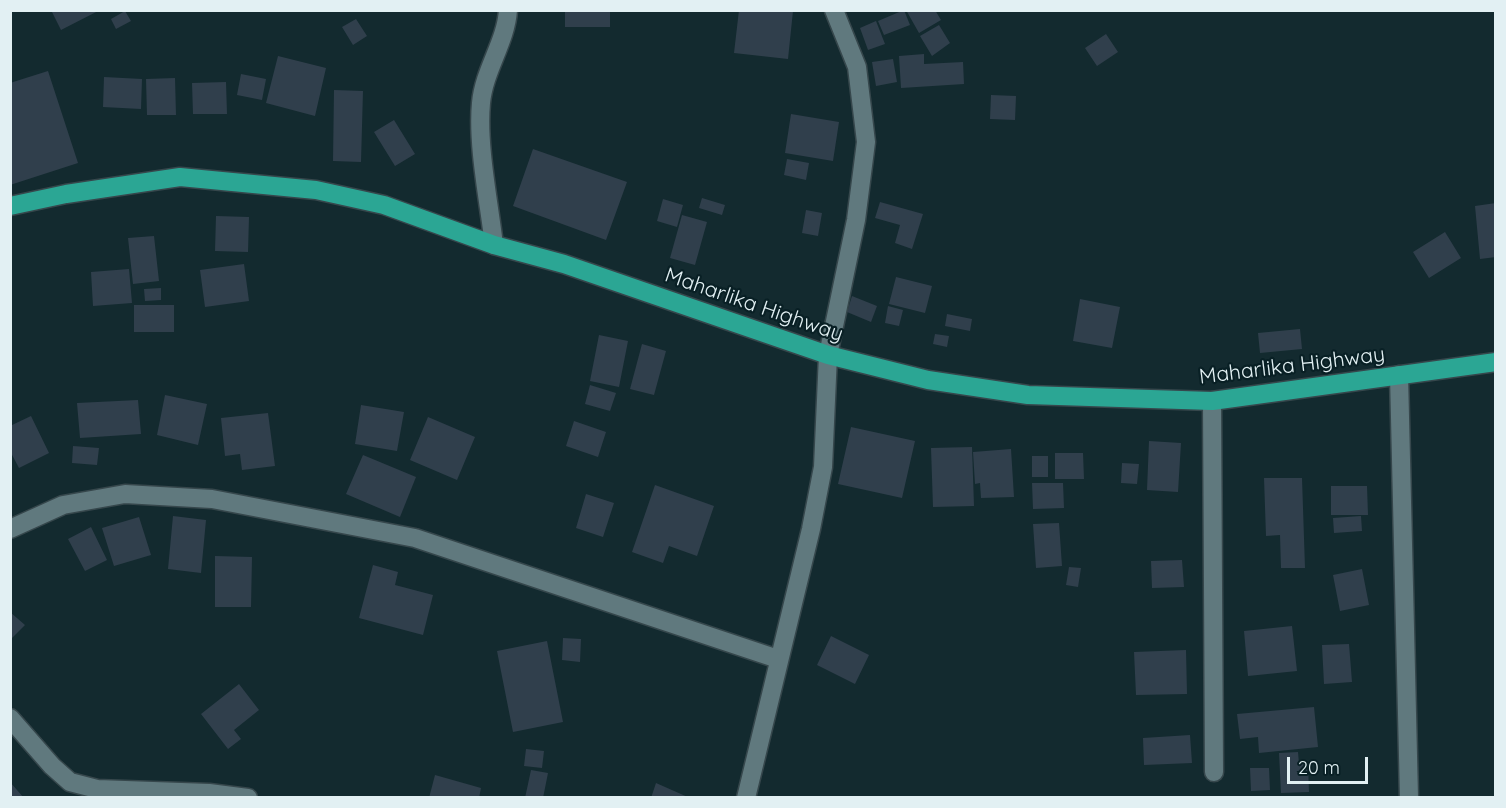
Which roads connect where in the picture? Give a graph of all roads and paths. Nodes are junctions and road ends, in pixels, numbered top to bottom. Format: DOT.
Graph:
graph roads {
  1 [pos="508,10"];
  2 [pos="834,10"];
  3 [pos="10,206"];
  4 [pos="494,245"];
  5 [pos="828,355"];
  6 [pos="1496,362"];
  7 [pos="1399,375"];
  8 [pos="1212,401"];
  9 [pos="10,529"];
  10 [pos="778,660"];
  11 [pos="10,718"];
  12 [pos="1214,772"];
  13 [pos="248,798"];
  14 [pos="746,798"];
  15 [pos="1409,798"];
  1 -- 4 [label="street"];
  2 -- 5 [label="street"];
  3 -- 4 [label="highway, Maharlika Highway"];
  4 -- 5 [label="highway, Maharlika Highway"];
  5 -- 8 [label="highway, Maharlika Highway"];
  5 -- 10 [label="street"];
  6 -- 7 [label="highway, Maharlika Highway"];
  7 -- 8 [label="highway, Maharlika Highway"];
  7 -- 15 [label="street"];
  8 -- 12 [label="street"];
  9 -- 10 [label="street"];
  10 -- 14 [label="street"];
  11 -- 13 [label="street"];
}
